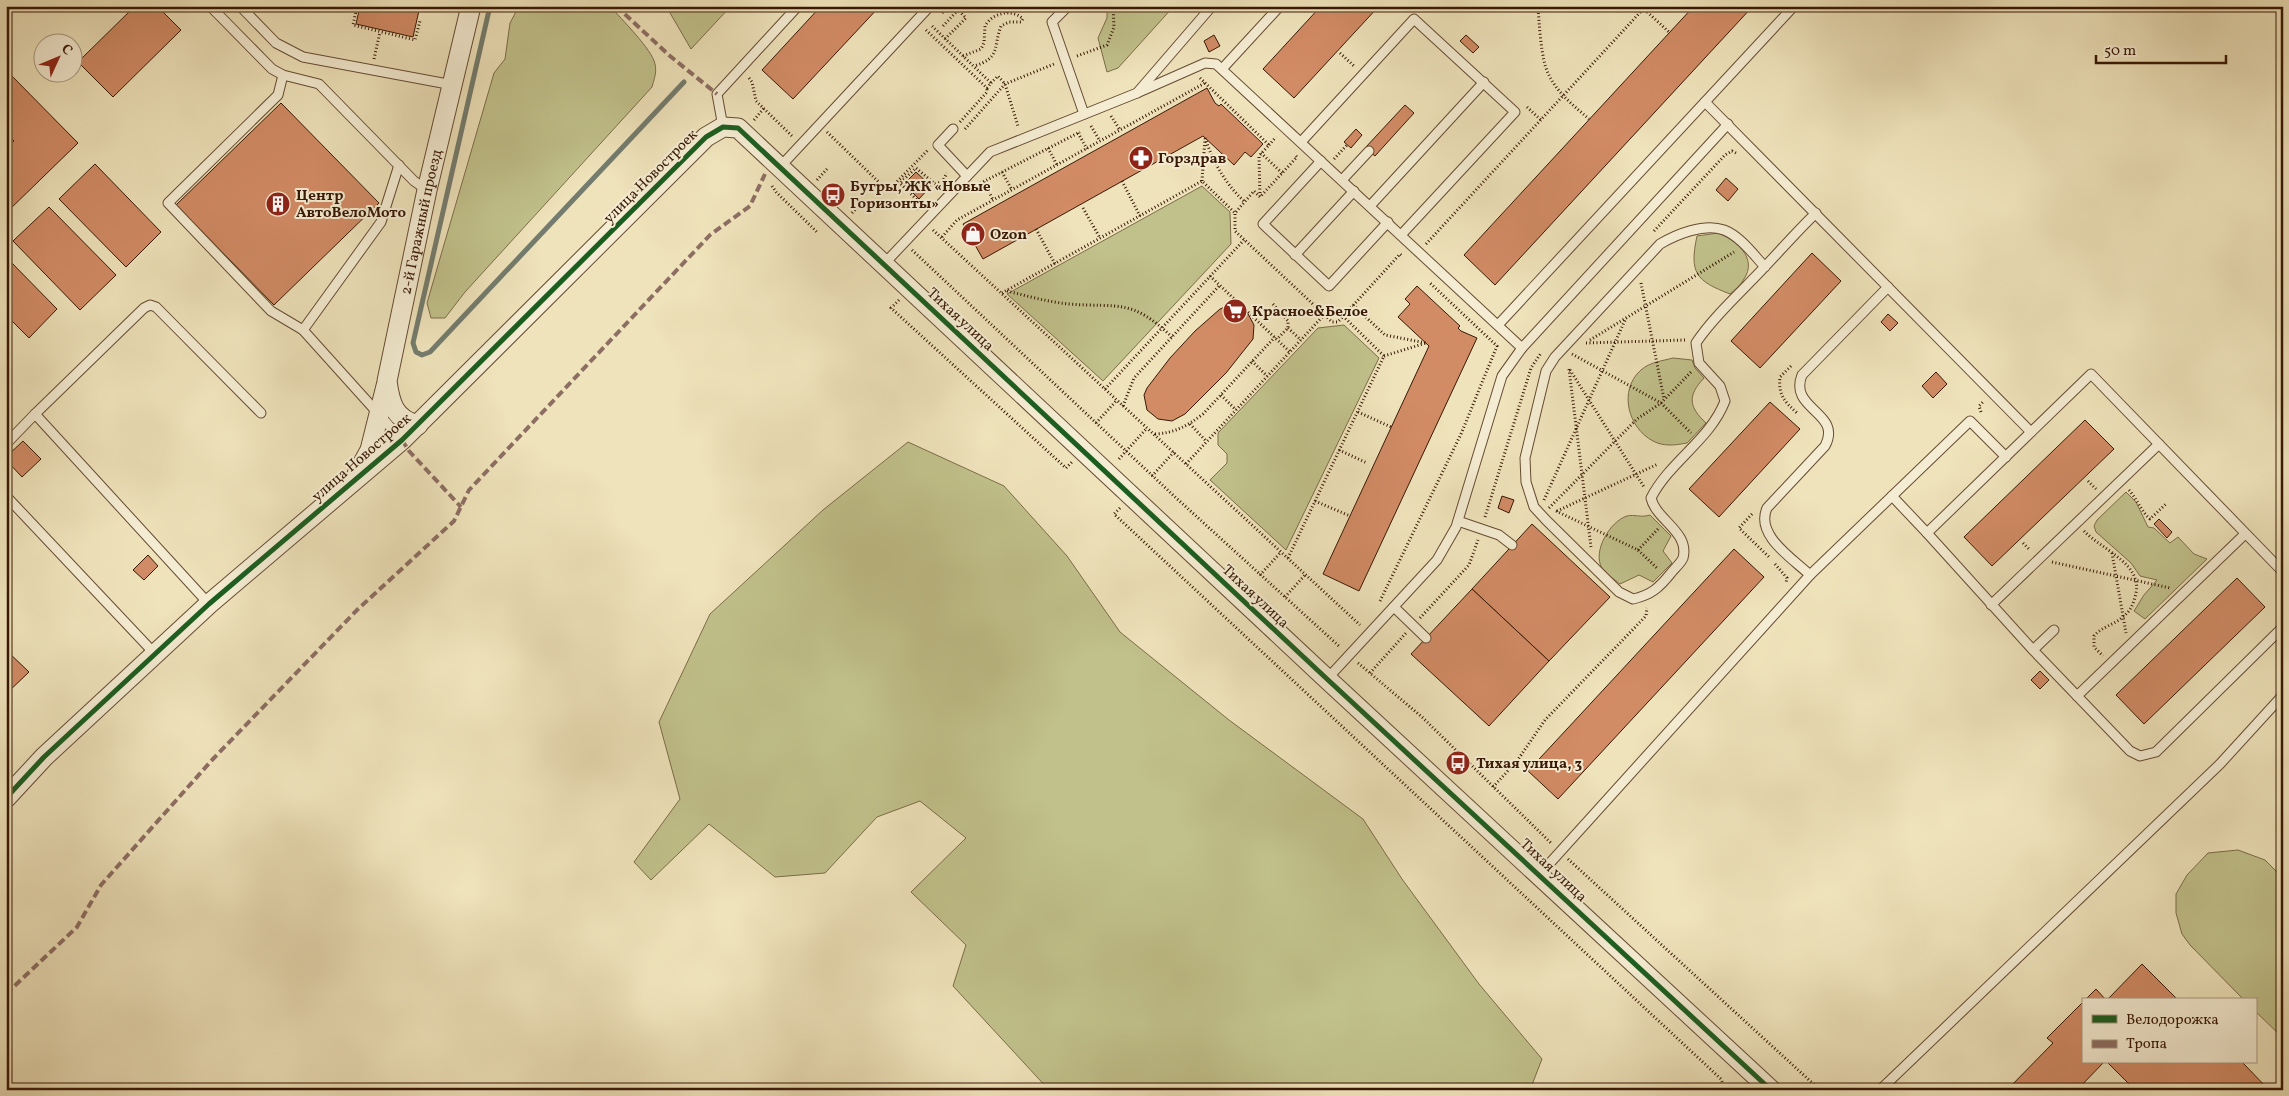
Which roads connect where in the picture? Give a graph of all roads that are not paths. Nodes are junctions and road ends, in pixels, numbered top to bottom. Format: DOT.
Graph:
graph roads {
  1 [pos="210,6"];
  2 [pos="240,6"];
  3 [pos="472,6"];
  4 [pos="798,6"];
  5 [pos="930,6"];
  6 [pos="1212,6"];
  7 [pos="1280,6"];
  8 [pos="1794,6"];
  9 [pos="1067,7"];
  10 [pos="1222,69"];
  11 [pos="283,75"];
  12 [pos="1484,82"];
  13 [pos="453,85"];
  14 [pos="1137,93"];
  15 [pos="1705,102"];
  16 [pos="1084,114"];
  17 [pos="1728,124"];
  18 [pos="723,127"];
  19 [pos="953,129"];
  20 [pos="1301,142"];
  21 [pos="1369,151"];
  22 [pos="1324,163"];
  23 [pos="399,165"];
  24 [pos="780,167"];
  25 [pos="967,176"];
  26 [pos="1342,180"];
  27 [pos="427,190"];
  28 [pos="1354,191"];
  29 [pos="1370,206"];
  30 [pos="1816,213"];
  31 [pos="1388,222"];
  32 [pos="1402,235"];
  33 [pos="1295,255"];
  34 [pos="884,264"];
  35 [pos="1765,267"];
  36 [pos="1888,287"];
  37 [pos="1498,325"];
  38 [pos="303,330"];
  39 [pos="1522,348"];
  40 [pos="387,381"];
  41 [pos="261,412"];
  42 [pos="35,414"];
  43 [pos="378,414"];
  44 [pos="418,425"];
  45 [pos="2031,432"];
  46 [pos="402,440"];
  47 [pos="6,444"];
  48 [pos="2159,444"];
  49 [pos="2006,457"];
  50 [pos="353,481"];
  51 [pos="6,496"];
  52 [pos="1892,496"];
  53 [pos="1458,521"];
  54 [pos="1927,533"];
  55 [pos="2245,534"];
  56 [pos="1512,545"];
  57 [pos="2283,572"];
  58 [pos="1810,576"];
  59 [pos="209,604"];
  60 [pos="1992,605"];
  61 [pos="1394,607"];
  62 [pos="2283,627"];
  63 [pos="2054,630"];
  64 [pos="1426,638"];
  65 [pos="2033,650"];
  66 [pos="155,654"];
  67 [pos="1327,680"];
  68 [pos="2283,695"];
  69 [pos="2077,696"];
  70 [pos="6,798"];
  71 [pos="1540,874"];
  72 [pos="1747,1067"];
  73 [pos="1749,1090"];
  74 [pos="1772,1090"];
  75 [pos="1880,1090"];
  1 -- 11 [label="lane"];
  2 -- 13 [label="lane"];
  3 -- 13 [label="street, 2-й Гаражный проезд"];
  4 -- 18 [label="lane"];
  5 -- 24 [label="lane"];
  6 -- 14 [label="lane"];
  7 -- 10 [label="lane"];
  8 -- 15 [label="lane"];
  9 -- 16 [label="lane"];
  10 -- 14 [label="lane"];
  10 -- 20 [label="lane"];
  11 -- 23 [label="lane"];
  11 -- 38 [label="lane"];
  12 -- 20 [label="lane"];
  12 -- 29 [label="lane"];
  12 -- 32 [label="lane"];
  13 -- 27 [label="street, 2-й Гаражный проезд"];
  14 -- 16 [label="lane"];
  15 -- 17 [label="lane"];
  15 -- 37 [label="lane"];
  16 -- 25 [label="lane"];
  17 -- 30 [label="lane"];
  17 -- 39 [label="lane"];
  18 -- 24 [label="street, Тихая улица"];
  18 -- 44 [label="street, улица Новостроек"];
  19 -- 25 [label="lane"];
  20 -- 22 [label="lane"];
  21 -- 26 [label="lane"];
  22 -- 26 [label="lane"];
  22 -- 33 [label="lane"];
  23 -- 27 [label="lane"];
  23 -- 38 [label="lane"];
  24 -- 34 [label="street, Тихая улица"];
  25 -- 34 [label="lane"];
  26 -- 28 [label="lane"];
  27 -- 40 [label="street, 2-й Гаражный проезд"];
  28 -- 29 [label="lane"];
  28 -- 33 [label="lane"];
  29 -- 31 [label="lane"];
  30 -- 35 [label="lane"];
  30 -- 36 [label="lane"];
  31 -- 32 [label="lane"];
  31 -- 33 [label="lane"];
  32 -- 37 [label="lane"];
  34 -- 67 [label="street, Тихая улица"];
  35 -- 35 [label="lane"];
  36 -- 45 [label="lane"];
  36 -- 58 [label="lane"];
  37 -- 39 [label="lane"];
  38 -- 43 [label="lane"];
  39 -- 53 [label="lane"];
  40 -- 43 [label="street"];
  40 -- 44 [label="street, 2-й Гаражный проезд"];
  41 -- 42 [label="lane"];
  42 -- 47 [label="lane"];
  42 -- 59 [label="lane"];
  43 -- 46 [label="lane"];
  43 -- 50 [label="street"];
  44 -- 46 [label="street, улица Новостроек"];
  45 -- 48 [label="lane"];
  45 -- 49 [label="lane"];
  46 -- 50 [label="street, улица Новостроек"];
  48 -- 55 [label="lane"];
  48 -- 60 [label="lane"];
  49 -- 52 [label="lane"];
  49 -- 54 [label="lane"];
  50 -- 59 [label="street, улица Новостроек"];
  51 -- 66 [label="lane"];
  52 -- 54 [label="lane"];
  52 -- 58 [label="lane"];
  53 -- 56 [label="lane"];
  53 -- 61 [label="lane"];
  54 -- 60 [label="lane"];
  55 -- 57 [label="lane"];
  55 -- 69 [label="lane"];
  58 -- 71 [label="lane"];
  59 -- 66 [label="street, улица Новостроек"];
  60 -- 65 [label="lane"];
  61 -- 64 [label="lane"];
  61 -- 67 [label="lane"];
  62 -- 69 [label="lane"];
  63 -- 65 [label="lane"];
  65 -- 69 [label="lane"];
  66 -- 70 [label="street, улица Новостроек"];
  67 -- 71 [label="street, Тихая улица"];
  68 -- 75 [label="lane"];
  71 -- 72 [label="street, Тихая улица"];
  72 -- 73 [label="street"];
  72 -- 74 [label="street, Тихая улица"];
}
